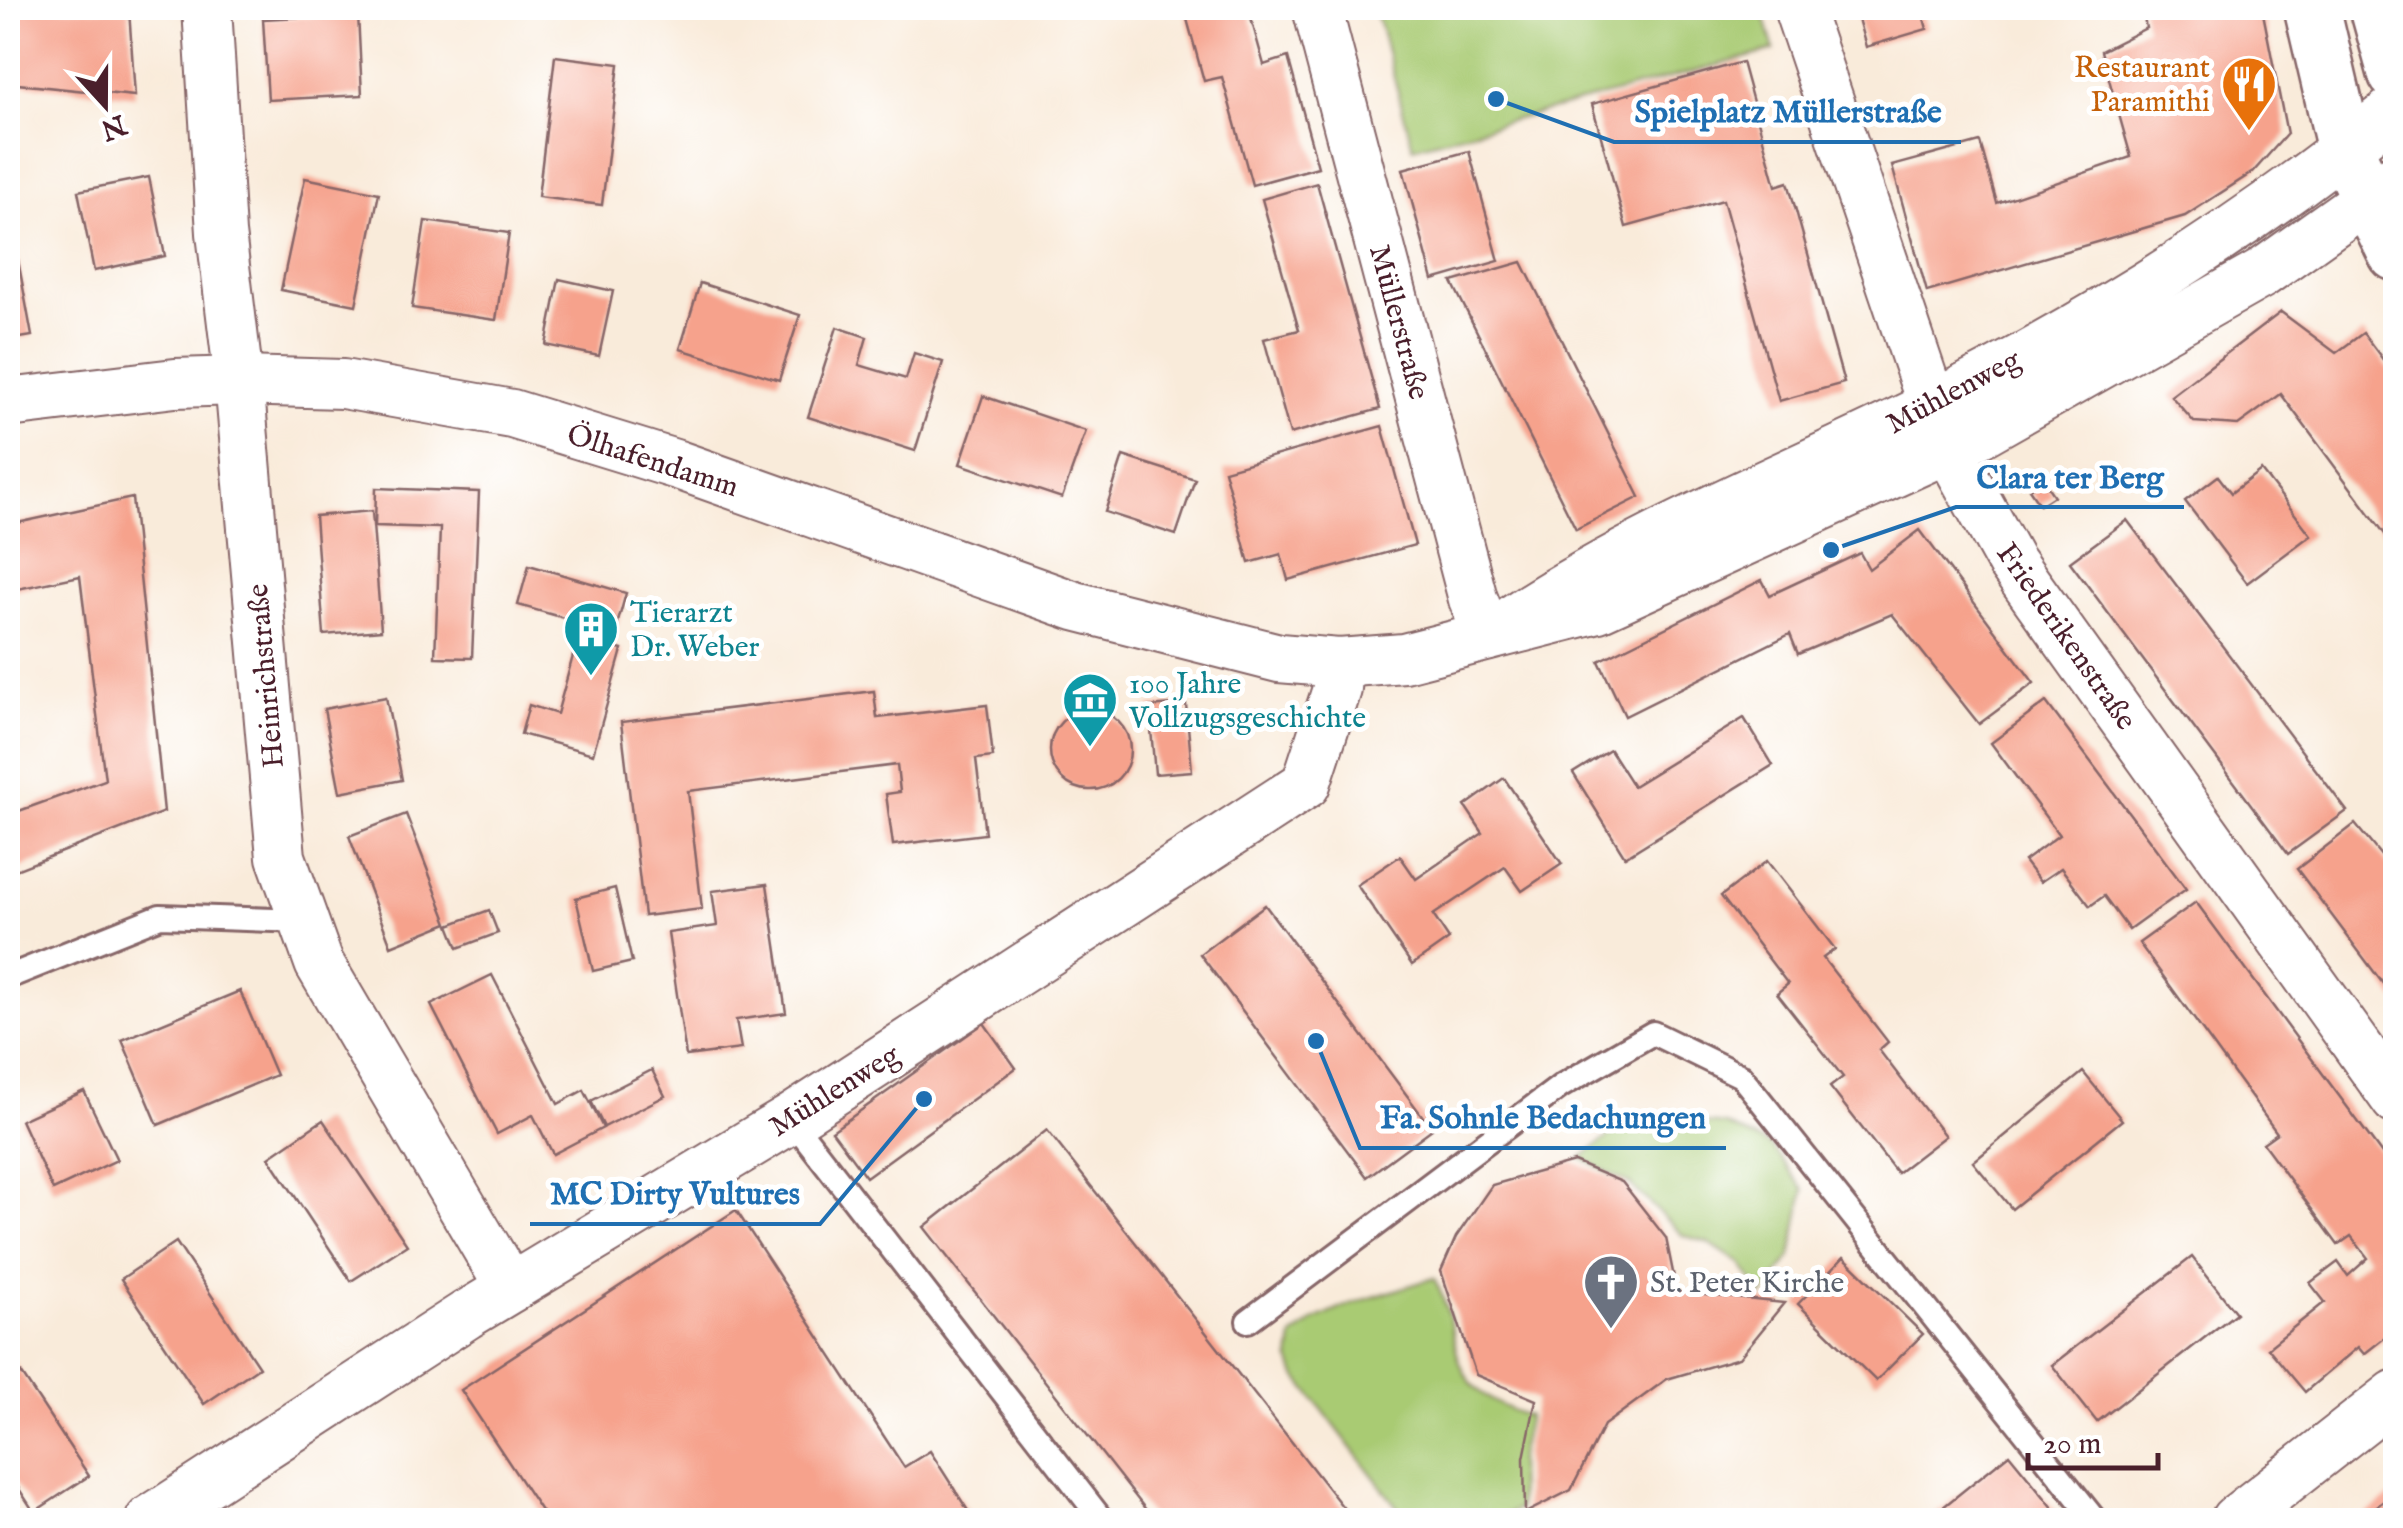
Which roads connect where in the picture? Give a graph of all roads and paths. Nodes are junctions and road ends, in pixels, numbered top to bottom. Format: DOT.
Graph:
graph roads {
  1 [pos="208,8"];
  2 [pos="1317,8"];
  3 [pos="1798,8"];
  4 [pos="2312,8"];
  5 [pos="2378,8"];
  6 [pos="2396,72"];
  7 [pos="2396,108"];
  8 [pos="2345,149"];
  9 [pos="2381,189"];
  10 [pos="2396,253"];
  11 [pos="239,381"];
  12 [pos="8,403"];
  13 [pos="1932,405"];
  14 [pos="1949,448"];
  15 [pos="1488,636"];
  16 [pos="1278,658"];
  17 [pos="1338,663"];
  18 [pos="304,921"];
  19 [pos="8,976"];
  20 [pos="2396,1100"];
  21 [pos="791,1119"];
  22 [pos="510,1288"];
  23 [pos="1248,1322"];
  24 [pos="2396,1394"];
  25 [pos="150,1520"];
  26 [pos="1102,1520"];
  27 [pos="2095,1520"];
  28 [pos="2234,1520"];
  1 -- 11 [label="street, Heinrichstraße"];
  2 -- 15 [label="street, Müllerstraße"];
  3 -- 13 [label="street, Friederikenstraße"];
  4 -- 8 [label="main road"];
  5 -- 6 [label="main road"];
  7 -- 8 [label="street, Mühlenweg"];
  8 -- 9 [label="main road"];
  8 -- 13 [label="street, Mühlenweg"];
  9 -- 10 [label="main road"];
  9 -- 14 [label="street, Mühlenweg"];
  11 -- 12 [label="street, Ölhafendamm"];
  11 -- 16 [label="street, Ölhafendamm"];
  11 -- 18 [label="street, Heinrichstraße"];
  13 -- 14 [label="street, Friederikenstraße"];
  13 -- 15 [label="street, Mühlenweg"];
  14 -- 15 [label="street, Mühlenweg"];
  14 -- 20 [label="street, Friederikenstraße"];
  15 -- 17 [label="street, Mühlenweg"];
  16 -- 17 [label="street, Mühlenweg"];
  17 -- 21 [label="street, Mühlenweg"];
  18 -- 19 [label="lane"];
  18 -- 22 [label="street, Heinrichstraße"];
  21 -- 22 [label="street, Mühlenweg"];
  21 -- 26 [label="lane"];
  22 -- 25 [label="street, Mühlenweg"];
  23 -- 27 [label="lane"];
  24 -- 28 [label="street"];
}
